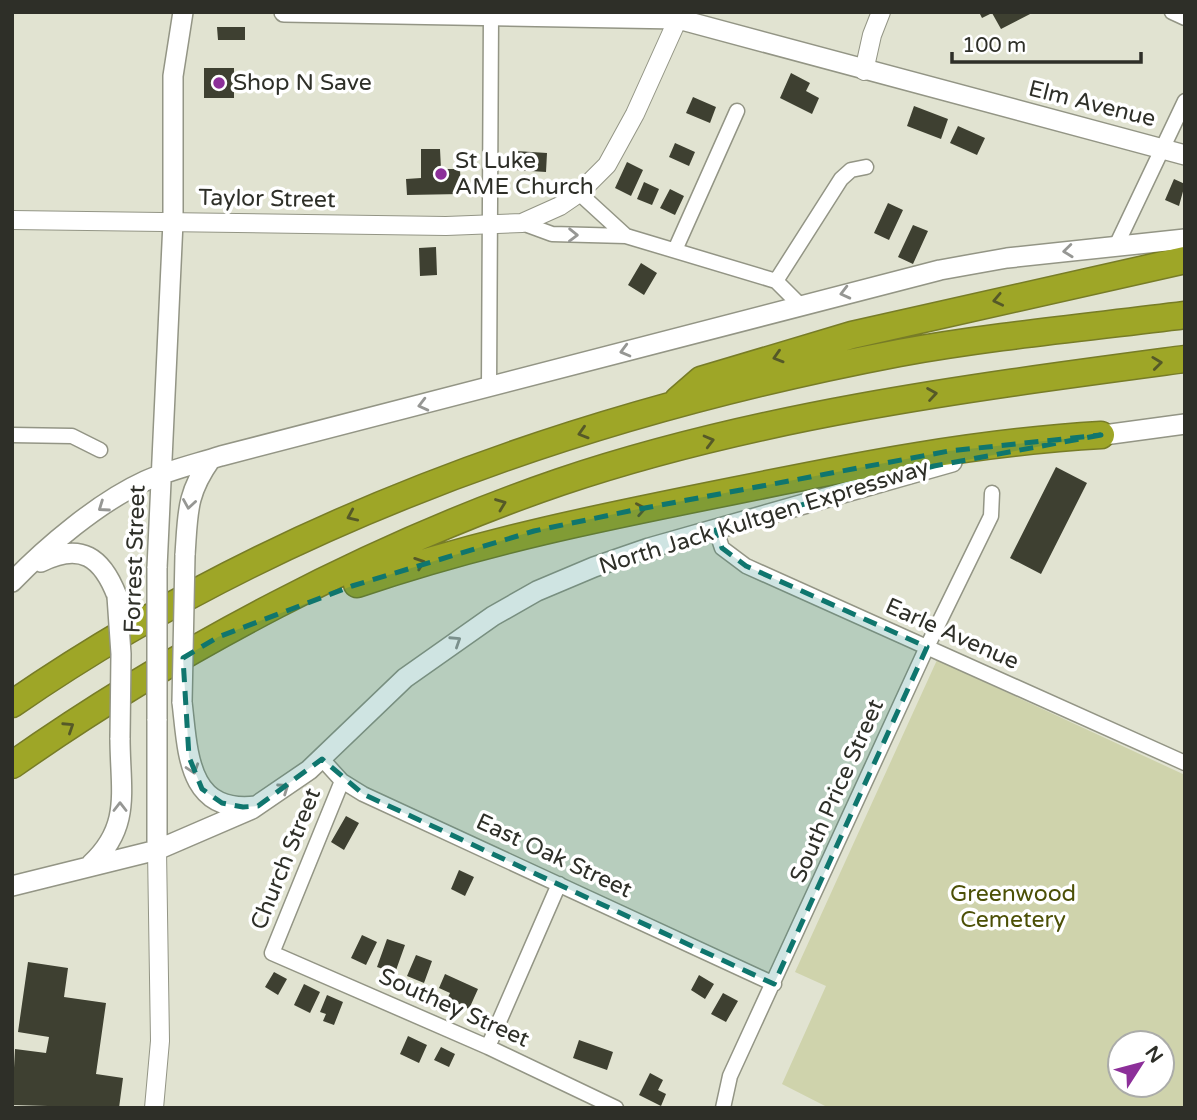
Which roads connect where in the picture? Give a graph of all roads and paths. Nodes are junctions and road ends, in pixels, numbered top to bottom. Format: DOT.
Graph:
graph roads {
  1 [pos="183,12"];
  2 [pos="284,12"];
  3 [pos="881,12"];
  4 [pos="1172,12"];
  5 [pos="491,15"];
  6 [pos="680,15"];
  7 [pos="1185,18"];
  8 [pos="864,71"];
  9 [pos="1185,101"];
  10 [pos="737,111"];
  11 [pos="1163,148"];
  12 [pos="1185,155"];
  13 [pos="866,167"];
  14 [pos="579,193"];
  15 [pos="12,220"];
  16 [pos="173,222"];
  17 [pos="522,223"];
  18 [pos="490,224"];
  19 [pos="626,236"];
  20 [pos="1185,239"];
  21 [pos="1116,246"];
  22 [pos="674,250"];
  23 [pos="1185,260"];
  24 [pos="776,281"];
  25 [pos="799,304"];
  26 [pos="1185,315"];
  27 [pos="1185,359"];
  28 [pos="489,388"];
  29 [pos="672,406"];
  30 [pos="1185,424"];
  31 [pos="12,435"];
  32 [pos="1101,435"];
  33 [pos="100,450"];
  34 [pos="211,459"];
  35 [pos="162,474"];
  36 [pos="992,493"];
  37 [pos="716,530"];
  38 [pos="17,576"];
  39 [pos="218,637"];
  40 [pos="927,647"];
  41 [pos="77,662"];
  42 [pos="12,695"];
  43 [pos="12,704"];
  44 [pos="322,759"];
  45 [pos="1185,763"];
  46 [pos="12,765"];
  47 [pos="342,781"];
  48 [pos="258,806"];
  49 [pos="157,850"];
  50 [pos="90,864"];
  51 [pos="559,884"];
  52 [pos="12,886"];
  53 [pos="272,953"];
  54 [pos="774,985"];
  55 [pos="488,1047"];
  56 [pos="154,1108"];
  57 [pos="616,1108"];
  58 [pos="723,1108"];
  1 -- 16 [label="main road, Forrest Street"];
  2 -- 5 [label="main road, Elm Avenue"];
  3 -- 8 [label="street"];
  4 -- 7 [label="street"];
  5 -- 6 [label="main road, Elm Avenue"];
  5 -- 18 [label="street"];
  6 -- 8 [label="main road, Elm Avenue"];
  6 -- 14 [label="street"];
  8 -- 11 [label="main road, Elm Avenue"];
  9 -- 11 [label="street"];
  10 -- 22 [label="street"];
  11 -- 12 [label="main road, Elm Avenue"];
  11 -- 21 [label="street"];
  13 -- 24 [label="street"];
  14 -- 17 [label="street, Taylor Street"];
  14 -- 19 [label="street, Taylor Street"];
  15 -- 16 [label="street, Taylor Street"];
  16 -- 18 [label="street, Taylor Street"];
  16 -- 35 [label="main road, Forrest Street"];
  17 -- 18 [label="street, Taylor Street"];
  17 -- 19 [label="street, Taylor Street, one-way"];
  18 -- 28 [label="street"];
  19 -- 22 [label="street, Taylor Street"];
  20 -- 21 [label="main road"];
  21 -- 25 [label="main road, one-way"];
  22 -- 24 [label="street, Taylor Street"];
  23 -- 29 [label="highway, one-way"];
  24 -- 25 [label="street, Taylor Street"];
  25 -- 28 [label="main road, one-way"];
  26 -- 29 [label="highway"];
  39 -- 27 [label="highway, one-way"];
  28 -- 34 [label="main road, one-way"];
  29 -- 41 [label="highway, one-way"];
  30 -- 32 [label="main road, North Jack Kultgen Expressway"];
  31 -- 33 [label="street"];
  32 -- 37 [label="main road, North Jack Kultgen Expressway"];
  39 -- 32 [label="highway, one-way"];
  34 -- 35 [label="main road"];
  34 -- 48 [label="main road, one-way, bridge"];
  35 -- 38 [label="main road, one-way"];
  35 -- 49 [label="main road, Forrest Street, bridge"];
  36 -- 40 [label="street, South Price Street"];
  37 -- 40 [label="street, Earle Avenue"];
  44 -- 37 [label="main road, North Jack Kultgen Expressway, one-way"];
  50 -- 38 [label="main road, one-way, bridge"];
  46 -- 39 [label="highway, one-way"];
  40 -- 45 [label="street, Earle Avenue"];
  40 -- 54 [label="street, South Price Street"];
  41 -- 42 [label="highway"];
  41 -- 43 [label="highway"];
  44 -- 47 [label="street, East Oak Street"];
  48 -- 44 [label="main road, North Jack Kultgen Expressway, one-way"];
  47 -- 51 [label="street, East Oak Street"];
  47 -- 53 [label="street, Church Street"];
  48 -- 49 [label="main road, North Jack Kultgen Expressway"];
  49 -- 50 [label="main road, North Jack Kultgen Expressway"];
  49 -- 56 [label="street, Forrest Street"];
  50 -- 52 [label="main road, North Jack Kultgen Expressway"];
  51 -- 54 [label="street, East Oak Street"];
  51 -- 55 [label="street"];
  53 -- 55 [label="street, Southey Street"];
  54 -- 58 [label="street, South Price Street"];
  55 -- 57 [label="street, Southey Street"];
}
